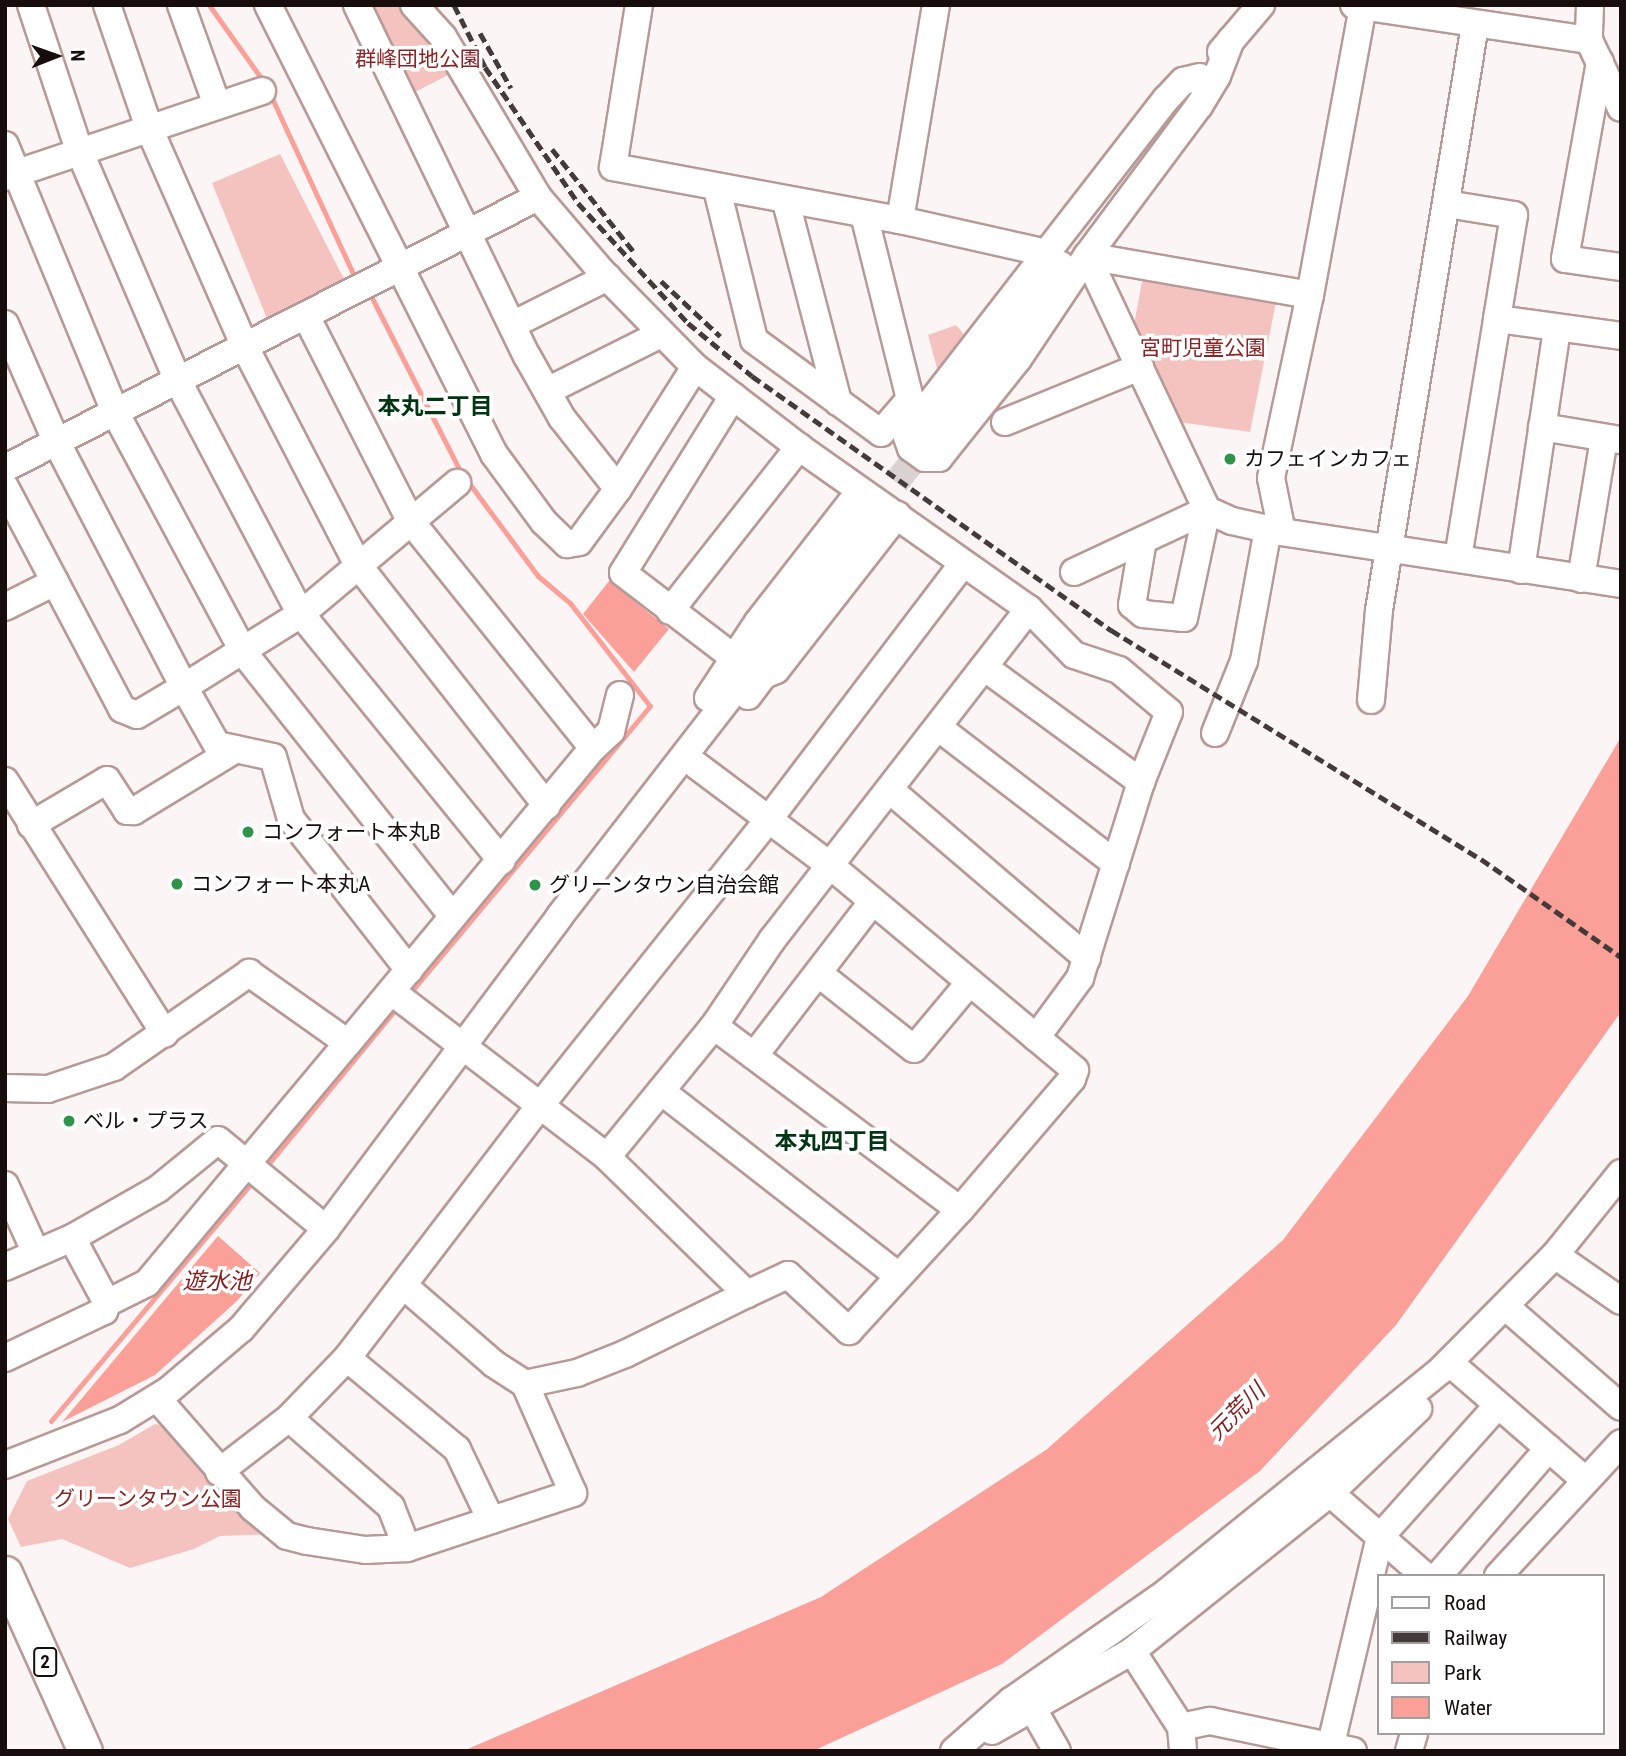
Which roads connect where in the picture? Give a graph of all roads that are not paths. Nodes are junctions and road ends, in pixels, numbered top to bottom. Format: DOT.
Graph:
graph roads {
  1 [pos="31,5"];
  2 [pos="107,5"];
  3 [pos="181,5"];
  4 [pos="268,5"];
  5 [pos="357,5"];
  6 [pos="414,5"];
  7 [pos="639,5"];
  8 [pos="936,5"];
  9 [pos="1261,5"];
  10 [pos="1590,5"];
  11 [pos="1358,6"];
  12 [pos="1475,25"];
  13 [pos="1231,40"];
  14 [pos="1594,51"];
  15 [pos="1199,77"];
  16 [pos="262,91"];
  17 [pos="217,105"];
  18 [pos="1621,108"];
  19 [pos="149,128"];
  20 [pos="5,145"];
  21 [pos="79,150"];
  22 [pos="10,176"];
  23 [pos="717,189"];
  24 [pos="538,197"];
  25 [pos="786,202"];
  26 [pos="1447,204"];
  27 [pos="864,214"];
  28 [pos="900,220"];
  29 [pos="470,234"];
  30 [pos="1047,253"];
  31 [pos="1087,256"];
  32 [pos="402,266"];
  33 [pos="1621,267"];
  34 [pos="608,277"];
  35 [pos="1310,295"];
  36 [pos="307,318"];
  37 [pos="1497,319"];
  38 [pos="5,324"];
  39 [pos="512,325"];
  40 [pos="1557,328"];
  41 [pos="661,334"];
  42 [pos="1621,336"];
  43 [pos="246,349"];
  44 [pos="695,367"];
  45 [pos="1140,367"];
  46 [pos="179,383"];
  47 [pos="547,391"];
  48 [pos="733,396"];
  49 [pos="838,402"];
  50 [pos="116,414"];
  51 [pos="1005,422"];
  52 [pos="1542,427"];
  53 [pos="932,437"];
  54 [pos="1612,439"];
  55 [pos="57,443"];
  56 [pos="799,447"];
  57 [pos="5,468"];
  58 [pos="457,483"];
  59 [pos="5,488"];
  60 [pos="618,489"];
  61 [pos="876,506"];
  62 [pos="1207,510"];
  63 [pos="410,520"];
  64 [pos="1275,531"];
  65 [pos="1143,540"];
  66 [pos="1390,547"];
  67 [pos="1458,558"];
  68 [pos="963,563"];
  69 [pos="358,565"];
  70 [pos="1521,570"];
  71 [pos="1074,572"];
  72 [pos="1581,579"];
  73 [pos="55,582"];
  74 [pos="1621,584"];
  75 [pos="5,607"];
  76 [pos="1029,609"];
  77 [pos="670,611"];
  78 [pos="301,614"];
  79 [pos="244,653"];
  80 [pos="734,658"];
  81 [pos="984,667"];
  82 [pos="184,687"];
  83 [pos="620,695"];
  84 [pos="1371,700"];
  85 [pos="939,728"];
  86 [pos="306,731"];
  87 [pos="1215,733"];
  88 [pos="593,748"];
  89 [pos="236,749"];
  90 [pos="273,757"];
  91 [pos="696,765"];
  92 [pos="5,781"];
  93 [pos="1141,782"];
  94 [pos="890,790"];
  95 [pos="547,806"];
  96 [pos="769,819"];
  97 [pos="31,825"];
  98 [pos="502,862"];
  99 [pos="1116,864"];
  100 [pos="831,866"];
  101 [pos="873,901"];
  102 [pos="452,915"];
  103 [pos="552,926"];
  104 [pos="1087,958"];
  105 [pos="409,970"];
  106 [pos="818,973"];
  107 [pos="970,982"];
  108 [pos="400,998"];
  109 [pos="714,1026"];
  110 [pos="165,1034"];
  111 [pos="1036,1038"];
  112 [pos="348,1043"];
  113 [pos="461,1048"];
  114 [pos="754,1056"];
  115 [pos="5,1088"];
  116 [pos="661,1091"];
  117 [pos="539,1108"];
  118 [pos="607,1157"];
  119 [pos="256,1171"];
  120 [pos="1621,1173"];
  121 [pos="5,1185"];
  122 [pos="960,1210"];
  123 [pos="326,1229"];
  124 [pos="72,1238"];
  125 [pos="36,1253"];
  126 [pos="1555,1255"];
  127 [pos="5,1267"];
  128 [pos="900,1276"];
  129 [pos="404,1286"];
  130 [pos="747,1294"];
  131 [pos="1621,1301"];
  132 [pos="107,1303"];
  133 [pos="1506,1307"];
  134 [pos="1473,1340"];
  135 [pos="5,1358"];
  136 [pos="347,1359"];
  137 [pos="1458,1370"];
  138 [pos="525,1384"];
  139 [pos="157,1398"];
  140 [pos="1497,1406"];
  141 [pos="1621,1407"];
  142 [pos="289,1418"];
  143 [pos="1621,1443"];
  144 [pos="1549,1448"];
  145 [pos="5,1465"];
  146 [pos="219,1472"];
  147 [pos="1586,1481"];
  148 [pos="1330,1493"];
  149 [pos="491,1520"];
  150 [pos="1380,1538"];
  151 [pos="407,1548"];
  152 [pos="5,1573"];
  153 [pos="1423,1574"];
  154 [pos="1440,1574"];
  155 [pos="1500,1574"];
  156 [pos="1132,1651"];
  157 [pos="1033,1709"];
  158 [pos="1182,1739"];
  159 [pos="1342,1747"];
  160 [pos="85,1751"];
  161 [pos="956,1751"];
  162 [pos="1058,1751"];
  1 -- 21 [label="street"];
  2 -- 19 [label="street"];
  3 -- 17 [label="street"];
  4 -- 32 [label="street"];
  5 -- 29 [label="street"];
  6 -- 24 [label="street"];
  7 -- 23 [label="street"];
  8 -- 28 [label="street"];
  9 -- 13 [label="street"];
  10 -- 14 [label="street"];
  11 -- 12 [label="street"];
  11 -- 35 [label="street"];
  12 -- 14 [label="street"];
  12 -- 26 [label="street"];
  13 -- 15 [label="street"];
  13 -- 31 [label="street"];
  14 -- 18 [label="street"];
  14 -- 33 [label="street"];
  15 -- 30 [label="street"];
  15 -- 53 [label="street"];
  16 -- 17 [label="street"];
  17 -- 19 [label="street"];
  19 -- 21 [label="street"];
  19 -- 43 [label="street"];
  20 -- 22 [label="street"];
  21 -- 22 [label="street"];
  21 -- 46 [label="street"];
  22 -- 50 [label="street"];
  23 -- 25 [label="street"];
  23 -- 49 [label="street"];
  24 -- 29 [label="street"];
  24 -- 34 [label="street"];
  25 -- 27 [label="street"];
  25 -- 49 [label="street"];
  26 -- 37 [label="street"];
  26 -- 66 [label="street"];
  27 -- 28 [label="street"];
  27 -- 49 [label="street"];
  28 -- 30 [label="street"];
  29 -- 32 [label="street"];
  29 -- 39 [label="street"];
  30 -- 31 [label="street"];
  31 -- 35 [label="street"];
  31 -- 45 [label="street"];
  32 -- 36 [label="street"];
  32 -- 60 [label="street"];
  34 -- 39 [label="street"];
  34 -- 41 [label="street"];
  35 -- 64 [label="street"];
  36 -- 43 [label="street"];
  36 -- 63 [label="street"];
  37 -- 40 [label="street"];
  37 -- 67 [label="street"];
  38 -- 55 [label="street"];
  39 -- 47 [label="street"];
  40 -- 42 [label="street"];
  40 -- 52 [label="street"];
  41 -- 44 [label="street"];
  41 -- 47 [label="street"];
  43 -- 46 [label="street"];
  43 -- 69 [label="street"];
  44 -- 48 [label="street"];
  44 -- 60 [label="street"];
  45 -- 51 [label="street"];
  45 -- 62 [label="street"];
  46 -- 50 [label="street"];
  46 -- 78 [label="street"];
  47 -- 60 [label="street"];
  48 -- 56 [label="street"];
  48 -- 77 [label="street"];
  50 -- 55 [label="street"];
  50 -- 79 [label="street"];
  52 -- 54 [label="street"];
  52 -- 70 [label="street"];
  54 -- 72 [label="street"];
  55 -- 57 [label="street"];
  55 -- 82 [label="street"];
  56 -- 61 [label="street"];
  56 -- 77 [label="street"];
  58 -- 63 [label="street"];
  59 -- 73 [label="street"];
  61 -- 68 [label="street"];
  61 -- 80 [label="street"];
  61 -- 91 [label="street"];
  61 -- 103 [label="street"];
  62 -- 64 [label="street"];
  62 -- 65 [label="street"];
  62 -- 65 [label="street"];
  63 -- 69 [label="street"];
  63 -- 88 [label="street"];
  64 -- 66 [label="street"];
  64 -- 87 [label="street"];
  65 -- 71 [label="street"];
  66 -- 67 [label="street"];
  66 -- 84 [label="street"];
  67 -- 70 [label="street"];
  68 -- 76 [label="street"];
  68 -- 96 [label="street"];
  69 -- 78 [label="street"];
  69 -- 95 [label="street"];
  70 -- 72 [label="street"];
  72 -- 74 [label="street"];
  73 -- 75 [label="street"];
  73 -- 82 [label="street"];
  76 -- 81 [label="street"];
  76 -- 93 [label="street"];
  77 -- 80 [label="street"];
  78 -- 79 [label="street"];
  78 -- 98 [label="street"];
  79 -- 82 [label="street"];
  79 -- 86 [label="street"];
  80 -- 103 [label="street"];
  81 -- 85 [label="street"];
  81 -- 93 [label="street"];
  82 -- 89 [label="street"];
  83 -- 88 [label="street"];
  85 -- 94 [label="street"];
  85 -- 99 [label="street"];
  86 -- 90 [label="street"];
  86 -- 102 [label="street"];
  88 -- 95 [label="street"];
  89 -- 90 [label="street"];
  89 -- 97 [label="street"];
  90 -- 105 [label="street"];
  91 -- 96 [label="street"];
  91 -- 103 [label="street"];
  92 -- 97 [label="street"];
  93 -- 99 [label="street"];
  94 -- 100 [label="street"];
  94 -- 104 [label="street"];
  95 -- 98 [label="street"];
  96 -- 100 [label="street"];
  96 -- 117 [label="street"];
  97 -- 110 [label="street"];
  98 -- 102 [label="street"];
  99 -- 104 [label="street"];
  100 -- 101 [label="street"];
  100 -- 109 [label="street"];
  101 -- 106 [label="street"];
  101 -- 107 [label="street"];
  102 -- 105 [label="street"];
  103 -- 113 [label="street"];
  104 -- 111 [label="street"];
  105 -- 112 [label="street"];
  106 -- 107 [label="street"];
  106 -- 114 [label="street"];
  107 -- 111 [label="street"];
  108 -- 113 [label="street"];
  109 -- 114 [label="street"];
  109 -- 116 [label="street"];
  110 -- 112 [label="street"];
  110 -- 115 [label="street"];
  111 -- 122 [label="street"];
  112 -- 119 [label="street"];
  113 -- 117 [label="street"];
  113 -- 123 [label="street"];
  114 -- 122 [label="street"];
  116 -- 118 [label="street"];
  116 -- 128 [label="street"];
  117 -- 118 [label="street"];
  117 -- 129 [label="street"];
  118 -- 130 [label="street"];
  119 -- 123 [label="street"];
  119 -- 124 [label="street"];
  119 -- 132 [label="street"];
  120 -- 126 [label="street"];
  121 -- 125 [label="street"];
  122 -- 128 [label="street"];
  123 -- 139 [label="street"];
  124 -- 125 [label="street"];
  124 -- 132 [label="street"];
  125 -- 127 [label="street"];
  126 -- 131 [label="street"];
  126 -- 133 [label="street"];
  128 -- 130 [label="street"];
  129 -- 136 [label="street"];
  129 -- 138 [label="street"];
  130 -- 138 [label="street"];
  132 -- 135 [label="street"];
  133 -- 134 [label="street"];
  133 -- 141 [label="street"];
  134 -- 137 [label="street"];
  134 -- 161 [label="street"];
  136 -- 142 [label="street"];
  136 -- 149 [label="street"];
  137 -- 140 [label="street"];
  137 -- 148 [label="street"];
  138 -- 149 [label="street"];
  139 -- 145 [label="street"];
  139 -- 146 [label="street"];
  140 -- 144 [label="street"];
  140 -- 150 [label="street"];
  142 -- 146 [label="street"];
  142 -- 151 [label="street"];
  143 -- 147 [label="street"];
  144 -- 147 [label="street"];
  144 -- 154 [label="street"];
  146 -- 151 [label="street"];
  147 -- 155 [label="street"];
  148 -- 150 [label="street"];
  148 -- 156 [label="street"];
  149 -- 151 [label="street"];
  150 -- 153 [label="street"];
  150 -- 159 [label="street"];
  152 -- 160 [label="main road, 2"];
  156 -- 157 [label="street"];
  156 -- 158 [label="street"];
  157 -- 161 [label="street"];
  157 -- 162 [label="street"];
  158 -- 159 [label="street"];
}
